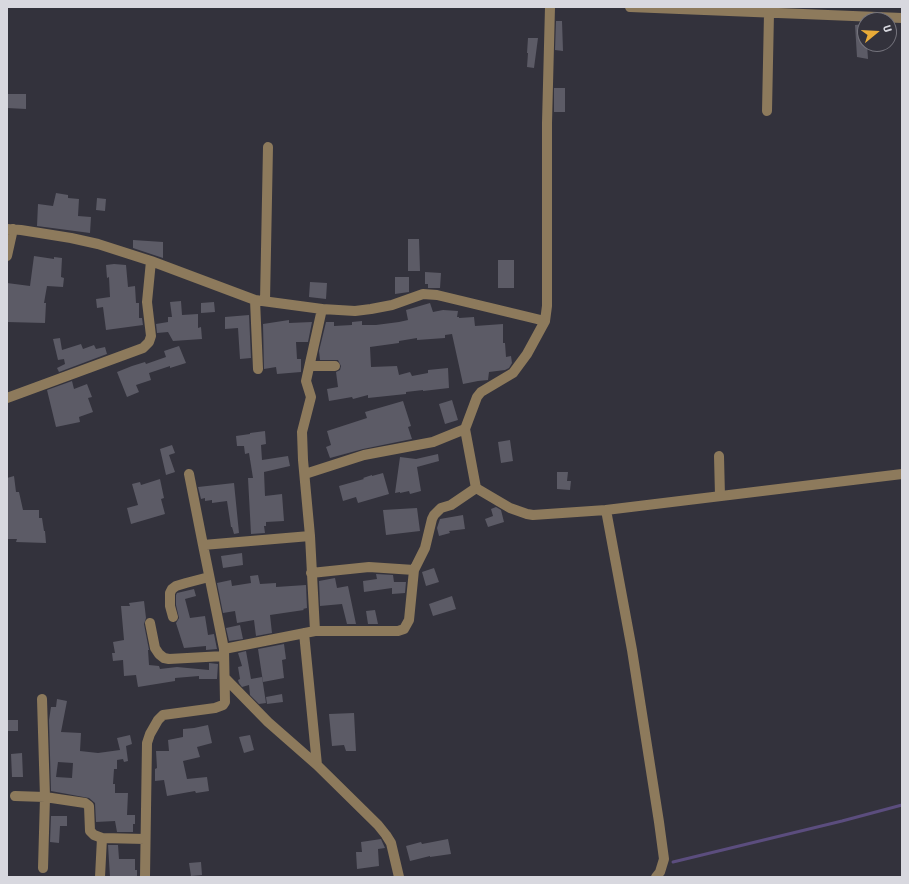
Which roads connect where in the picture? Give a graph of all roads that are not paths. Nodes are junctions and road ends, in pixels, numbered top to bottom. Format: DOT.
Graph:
graph roads {
  1 [pos="550,7"];
  2 [pos="630,7"];
  3 [pos="769,13"];
  4 [pos="902,18"];
  5 [pos="768,111"];
  6 [pos="268,147"];
  7 [pos="10,229"];
  8 [pos="7,256"];
  9 [pos="151,261"];
  10 [pos="260,301"];
  11 [pos="322,309"];
  12 [pos="545,321"];
  13 [pos="310,366"];
  14 [pos="334,366"];
  15 [pos="258,369"];
  16 [pos="7,398"];
  17 [pos="465,430"];
  18 [pos="719,456"];
  19 [pos="189,474"];
  20 [pos="305,474"];
  21 [pos="902,474"];
  22 [pos="476,488"];
  23 [pos="720,496"];
  24 [pos="606,510"];
  25 [pos="310,536"];
  26 [pos="202,545"];
  27 [pos="414,570"];
  28 [pos="311,573"];
  29 [pos="209,577"];
  30 [pos="173,617"];
  31 [pos="150,623"];
  32 [pos="315,631"];
  33 [pos="304,633"];
  34 [pos="224,652"];
  35 [pos="225,678"];
  36 [pos="42,699"];
  37 [pos="317,765"];
  38 [pos="15,796"];
  39 [pos="45,797"];
  40 [pos="102,838"];
  41 [pos="145,839"];
  42 [pos="43,868"];
  43 [pos="100,877"];
  44 [pos="145,877"];
  45 [pos="399,877"];
  46 [pos="656,877"];
  1 -- 12 [label="street"];
  2 -- 3 [label="street"];
  3 -- 4 [label="street"];
  3 -- 5 [label="street"];
  6 -- 10 [label="street"];
  7 -- 8 [label="street"];
  7 -- 9 [label="street"];
  9 -- 10 [label="street"];
  9 -- 16 [label="street"];
  10 -- 11 [label="street"];
  10 -- 15 [label="street"];
  11 -- 12 [label="street"];
  11 -- 13 [label="street"];
  12 -- 17 [label="street"];
  13 -- 14 [label="street"];
  13 -- 20 [label="street"];
  17 -- 20 [label="street"];
  17 -- 22 [label="street"];
  18 -- 23 [label="street"];
  19 -- 26 [label="street"];
  20 -- 25 [label="street"];
  21 -- 23 [label="street"];
  22 -- 24 [label="street"];
  22 -- 27 [label="street"];
  23 -- 24 [label="street"];
  24 -- 46 [label="street"];
  25 -- 26 [label="street"];
  25 -- 28 [label="street"];
  26 -- 29 [label="street"];
  27 -- 28 [label="street"];
  27 -- 32 [label="street"];
  28 -- 32 [label="street"];
  29 -- 30 [label="street"];
  29 -- 34 [label="street"];
  31 -- 34 [label="street"];
  32 -- 33 [label="street"];
  33 -- 34 [label="street"];
  33 -- 37 [label="street"];
  34 -- 35 [label="street"];
  35 -- 37 [label="street"];
  35 -- 41 [label="street"];
  36 -- 39 [label="street"];
  37 -- 45 [label="street"];
  38 -- 39 [label="street"];
  39 -- 40 [label="street"];
  39 -- 42 [label="street"];
  40 -- 41 [label="street"];
  40 -- 43 [label="street"];
  41 -- 44 [label="street"];
}
